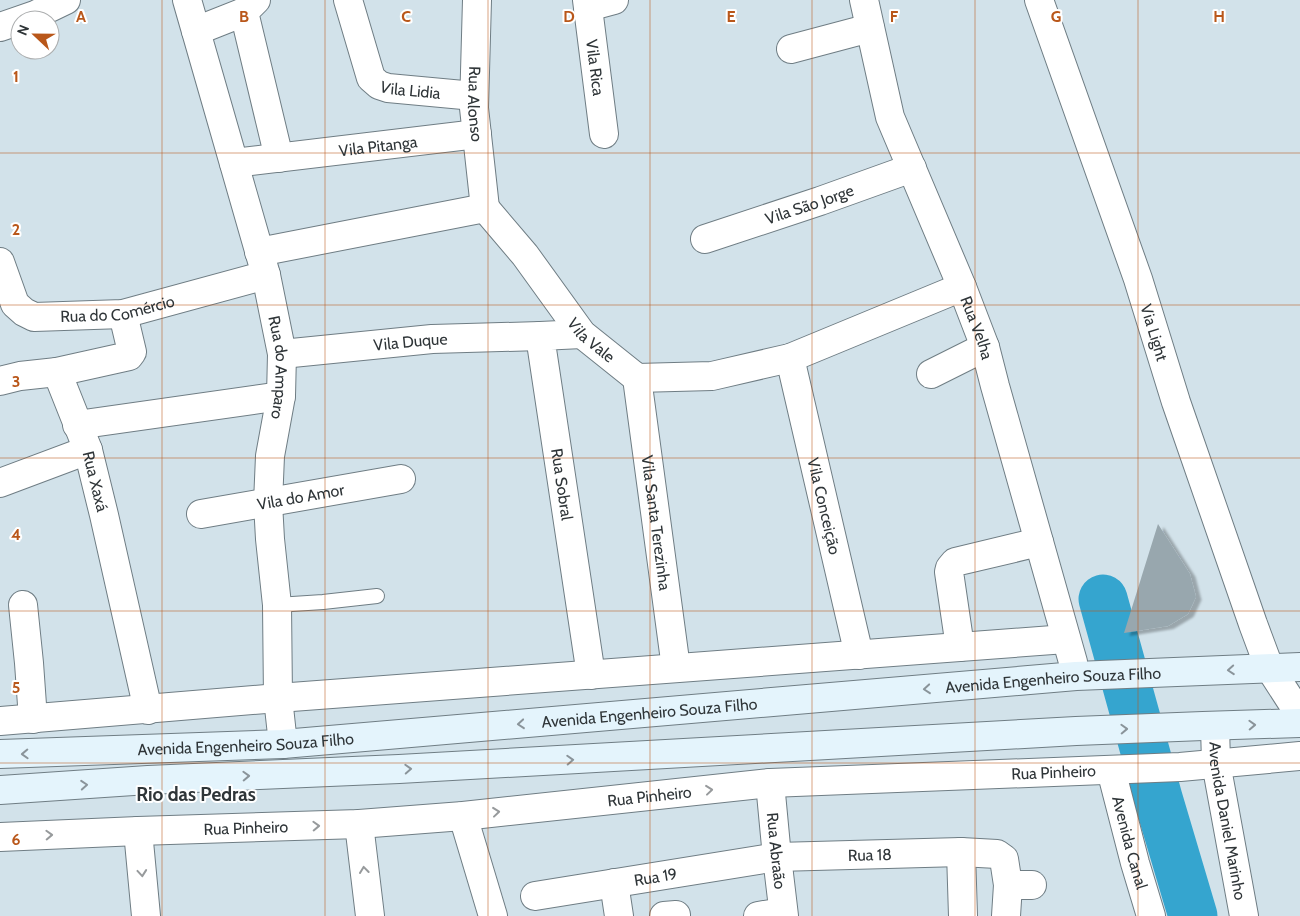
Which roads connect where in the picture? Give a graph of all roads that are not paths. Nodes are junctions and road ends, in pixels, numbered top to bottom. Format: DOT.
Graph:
graph roads {
  1 [pos="66,0"];
  2 [pos="187,0"];
  3 [pos="348,0"];
  4 [pos="477,0"];
  5 [pos="614,0"];
  6 [pos="864,0"];
  7 [pos="1039,0"];
  8 [pos="587,3"];
  9 [pos="250,6"];
  10 [pos="0,26"];
  11 [pos="870,28"];
  12 [pos="196,31"];
  13 [pos="791,49"];
  14 [pos="474,96"];
  15 [pos="477,134"];
  16 [pos="604,134"];
  17 [pos="279,158"];
  18 [pos="234,163"];
  19 [pos="912,168"];
  20 [pos="485,208"];
  21 [pos="705,238"];
  22 [pos="0,262"];
  23 [pos="263,264"];
  24 [pos="962,286"];
  25 [pos="123,314"];
  26 [pos="582,334"];
  27 [pos="540,336"];
  28 [pos="985,348"];
  29 [pos="282,354"];
  30 [pos="790,358"];
  31 [pos="57,372"];
  32 [pos="930,374"];
  33 [pos="636,378"];
  34 [pos="0,380"];
  35 [pos="281,396"];
  36 [pos="77,426"];
  37 [pos="88,450"];
  38 [pos="401,479"];
  39 [pos="0,483"];
  40 [pos="268,503"];
  41 [pos="201,514"];
  42 [pos="1039,542"];
  43 [pos="377,596"];
  44 [pos="277,605"];
  45 [pos="24,606"];
  46 [pos="960,647"];
  47 [pos="859,654"];
  48 [pos="1067,659"];
  49 [pos="1269,667"];
  50 [pos="1300,667"];
  51 [pos="676,668"];
  52 [pos="590,675"];
  53 [pos="278,698"];
  54 [pos="148,710"];
  55 [pos="1300,715"];
  56 [pos="33,719"];
  57 [pos="0,721"];
  58 [pos="1300,724"];
  59 [pos="1209,726"];
  60 [pos="284,744"];
  61 [pos="0,754"];
  62 [pos="1300,756"];
  63 [pos="1216,763"];
  64 [pos="1123,769"];
  65 [pos="770,783"];
  66 [pos="0,790"];
  67 [pos="463,816"];
  68 [pos="358,824"];
  69 [pos="138,831"];
  70 [pos="0,837"];
  71 [pos="961,852"];
  72 [pos="777,857"];
  73 [pos="614,883"];
  74 [pos="535,896"];
  75 [pos="775,915"];
  76 [pos="146,916"];
  77 [pos="370,916"];
  78 [pos="493,916"];
  79 [pos="618,916"];
  80 [pos="963,916"];
  81 [pos="1006,916"];
  82 [pos="1151,916"];
  83 [pos="1244,916"];
  1 -- 10 [label="street"];
  2 -- 12 [label="street, Rua do Amparo"];
  3 -- 14 [label="street, Vila Lidia"];
  4 -- 14 [label="street, Rua Alonso"];
  5 -- 8 [label="street"];
  6 -- 11 [label="street, Rua Velha"];
  7 -- 49 [label="street, Via Light"];
  8 -- 16 [label="street, Vila Rica"];
  9 -- 12 [label="street"];
  9 -- 17 [label="street"];
  11 -- 13 [label="street"];
  11 -- 19 [label="street, Rua Velha"];
  12 -- 18 [label="street, Rua do Amparo"];
  14 -- 15 [label="street, Rua Alonso"];
  15 -- 17 [label="street, Vila Pitanga"];
  15 -- 20 [label="street, Rua Alonso"];
  17 -- 18 [label="street, Vila Pitanga"];
  18 -- 23 [label="street, Rua do Amparo"];
  19 -- 21 [label="street, Vila São Jorge"];
  19 -- 24 [label="street, Rua Velha"];
  20 -- 23 [label="street"];
  20 -- 26 [label="street, Vila Vale"];
  22 -- 25 [label="street, Rua do Comércio"];
  23 -- 25 [label="street, Rua do Comércio"];
  23 -- 29 [label="street, Rua do Amparo"];
  24 -- 28 [label="street, Rua Velha"];
  24 -- 30 [label="street"];
  25 -- 31 [label="street"];
  26 -- 27 [label="street"];
  26 -- 33 [label="street, Vila Vale"];
  27 -- 29 [label="street, Vila Duque"];
  27 -- 52 [label="street, Rua Sobral"];
  28 -- 32 [label="street"];
  28 -- 42 [label="street, Rua Velha"];
  29 -- 35 [label="street, Rua do Amparo"];
  30 -- 33 [label="street"];
  30 -- 47 [label="street, Vila Conceição"];
  31 -- 34 [label="street"];
  31 -- 36 [label="street, Rua Xaxá"];
  33 -- 51 [label="street, Vila Santa Terezinha"];
  35 -- 36 [label="street"];
  35 -- 40 [label="street, Rua do Amparo"];
  36 -- 37 [label="street, Rua Xaxá"];
  37 -- 39 [label="street"];
  37 -- 54 [label="street, Rua Xaxá"];
  38 -- 40 [label="street, Vila do Amor"];
  40 -- 41 [label="street, Vila do Amor"];
  40 -- 44 [label="street, Rua do Amparo"];
  42 -- 46 [label="street"];
  42 -- 48 [label="street, Rua Velha"];
  43 -- 44 [label="lane"];
  44 -- 53 [label="street, Rua do Amparo"];
  45 -- 56 [label="street"];
  46 -- 47 [label="street"];
  46 -- 48 [label="street"];
  47 -- 51 [label="street"];
  49 -- 48 [label="main road, Avenida Engenheiro Souza Filho, one-way"];
  48 -- 60 [label="main road, Avenida Engenheiro Souza Filho, one-way"];
  49 -- 50 [label="main road, Avenida Engenheiro Souza Filho"];
  49 -- 55 [label="street, Via Light"];
  51 -- 52 [label="street"];
  52 -- 53 [label="street"];
  53 -- 54 [label="street"];
  53 -- 60 [label="street, Rua do Amparo"];
  54 -- 56 [label="street"];
  56 -- 57 [label="street"];
  59 -- 58 [label="main road, Avenida Engenheiro Souza Filho, one-way"];
  59 -- 63 [label="street, Avenida Daniel Marinho"];
  66 -- 59 [label="main road, Avenida Engenheiro Souza Filho, one-way"];
  60 -- 61 [label="main road, Avenida Engenheiro Souza Filho, one-way"];
  62 -- 63 [label="street, Rua Pinheiro"];
  63 -- 64 [label="street, Rua Pinheiro"];
  63 -- 83 [label="street, Avenida Daniel Marinho"];
  64 -- 65 [label="street, Rua Pinheiro"];
  64 -- 82 [label="street, Avenida Canal"];
  67 -- 65 [label="street, Rua Pinheiro, one-way"];
  65 -- 72 [label="street, Rua Abraão"];
  67 -- 68 [label="street, Rua Pinheiro"];
  67 -- 78 [label="street"];
  69 -- 68 [label="street, Rua Pinheiro, one-way"];
  77 -- 68 [label="street, one-way"];
  70 -- 69 [label="street, Rua Pinheiro, one-way"];
  69 -- 76 [label="street, one-way"];
  71 -- 72 [label="street, Rua 18"];
  71 -- 80 [label="street"];
  71 -- 81 [label="street, Rua 18"];
  72 -- 73 [label="street, Rua 19"];
  72 -- 75 [label="street, Rua Abraão"];
  73 -- 74 [label="street, Rua 19"];
  73 -- 79 [label="street"];
}
